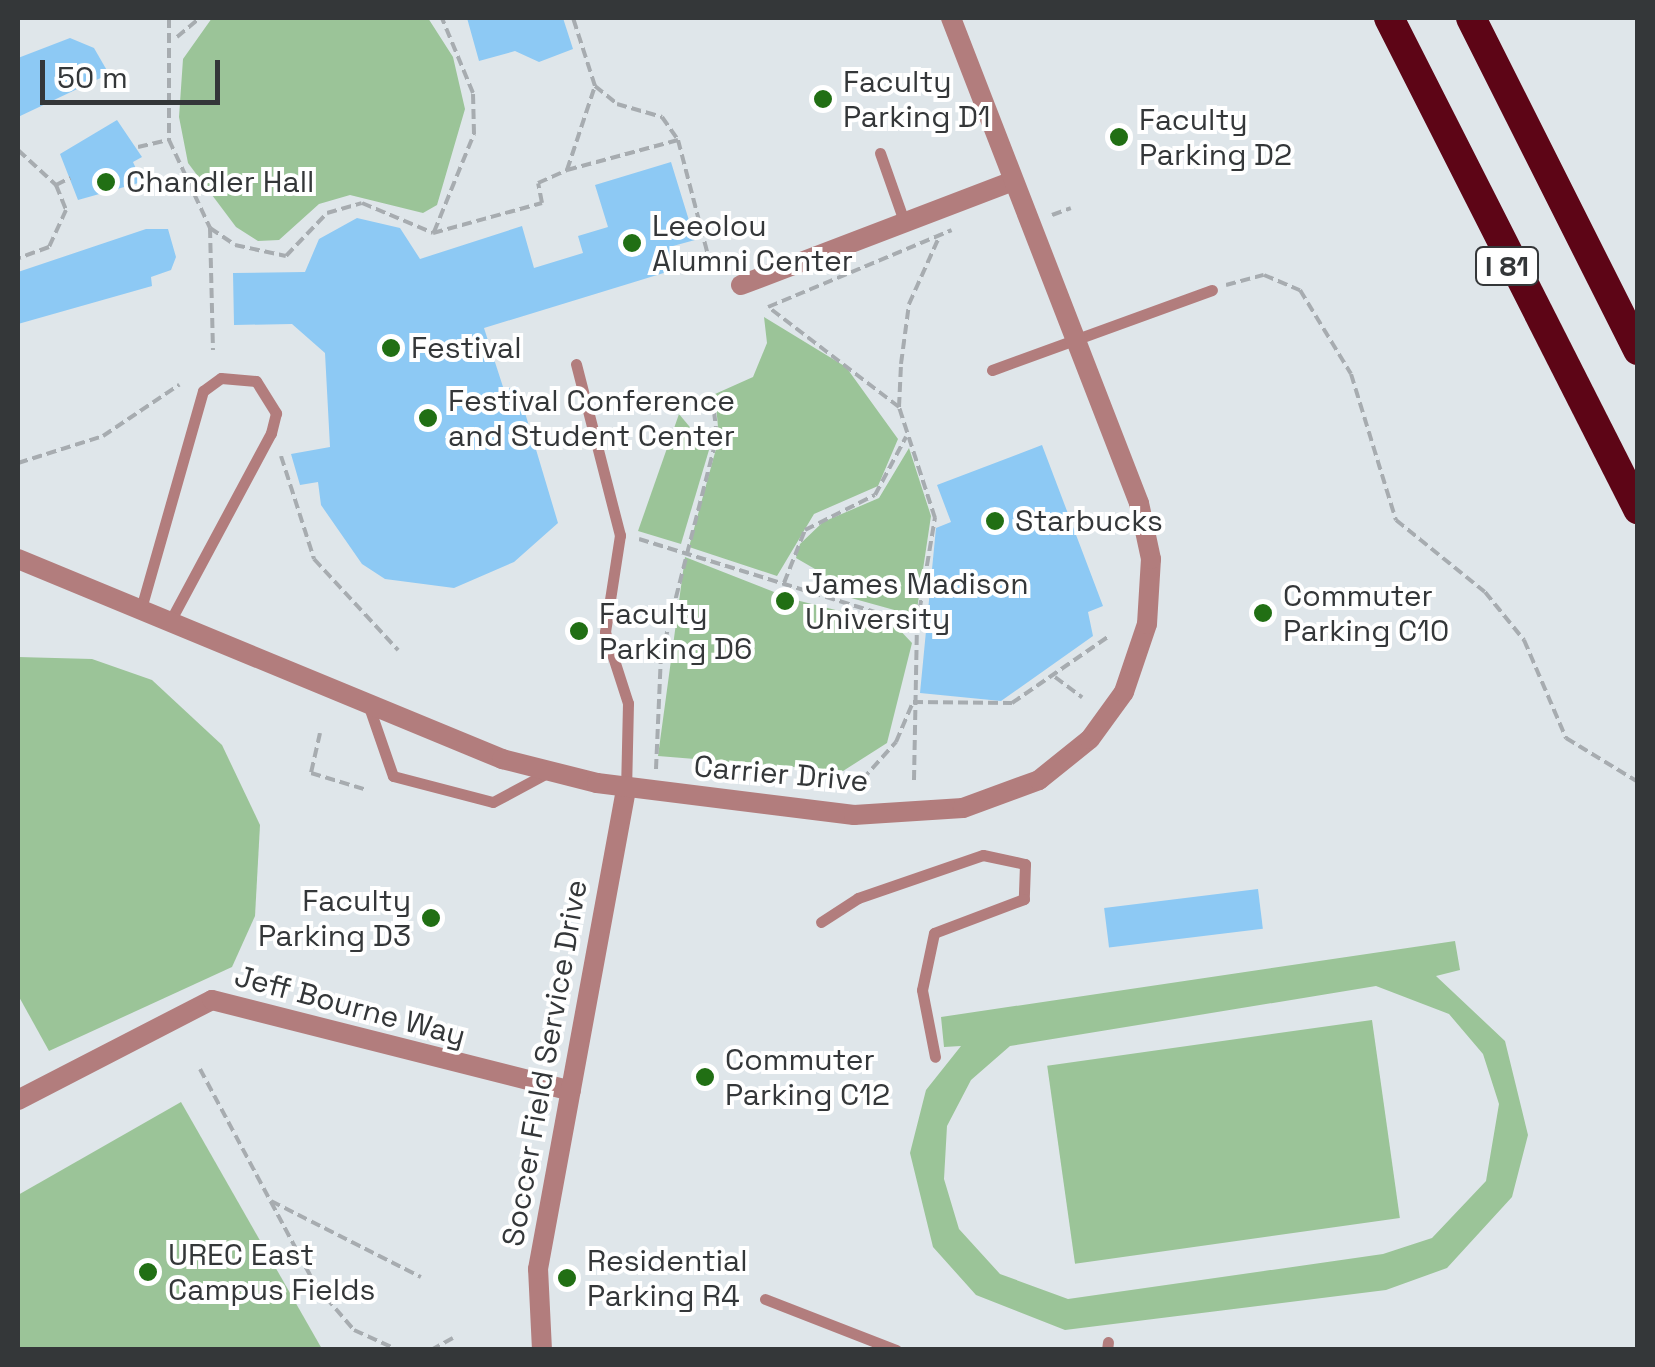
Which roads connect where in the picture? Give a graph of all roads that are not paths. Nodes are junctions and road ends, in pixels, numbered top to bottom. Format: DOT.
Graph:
graph roads {
  1 [pos="951,18"];
  2 [pos="1389,18"];
  3 [pos="1471,18"];
  4 [pos="880,153"];
  5 [pos="1013,182"];
  6 [pos="904,224"];
  7 [pos="742,285"];
  8 [pos="1212,290"];
  9 [pos="1075,341"];
  10 [pos="1638,350"];
  11 [pos="576,364"];
  12 [pos="992,370"];
  13 [pos="1638,509"];
  14 [pos="18,559"];
  15 [pos="139,616"];
  16 [pos="167,627"];
  17 [pos="368,704"];
  18 [pos="549,772"];
  19 [pos="626,788"];
  20 [pos="821,922"];
  21 [pos="935,1057"];
  22 [pos="570,1091"];
  23 [pos="18,1100"];
  24 [pos="766,1300"];
  25 [pos="542,1350"];
  26 [pos="896,1350"];
  1 -- 5 [label="street, Carrier Drive"];
  2 -- 13 [label="highway, I 81"];
  3 -- 10 [label="highway, I 81"];
  4 -- 6 [label="lane"];
  5 -- 6 [label="street"];
  5 -- 9 [label="street, Carrier Drive"];
  6 -- 7 [label="street"];
  8 -- 9 [label="lane"];
  9 -- 12 [label="lane"];
  9 -- 19 [label="street, Carrier Drive"];
  11 -- 19 [label="lane"];
  14 -- 15 [label="street, Carrier Drive"];
  15 -- 16 [label="street, Carrier Drive"];
  15 -- 16 [label="lane"];
  16 -- 17 [label="street, Carrier Drive"];
  17 -- 18 [label="street, Carrier Drive"];
  17 -- 18 [label="lane"];
  18 -- 19 [label="street, Carrier Drive"];
  19 -- 22 [label="street, Soccer Field Service Drive"];
  20 -- 21 [label="lane"];
  22 -- 23 [label="street, Jeff Bourne Way"];
  22 -- 25 [label="street, Soccer Field Service Drive"];
  24 -- 26 [label="lane"];
}
